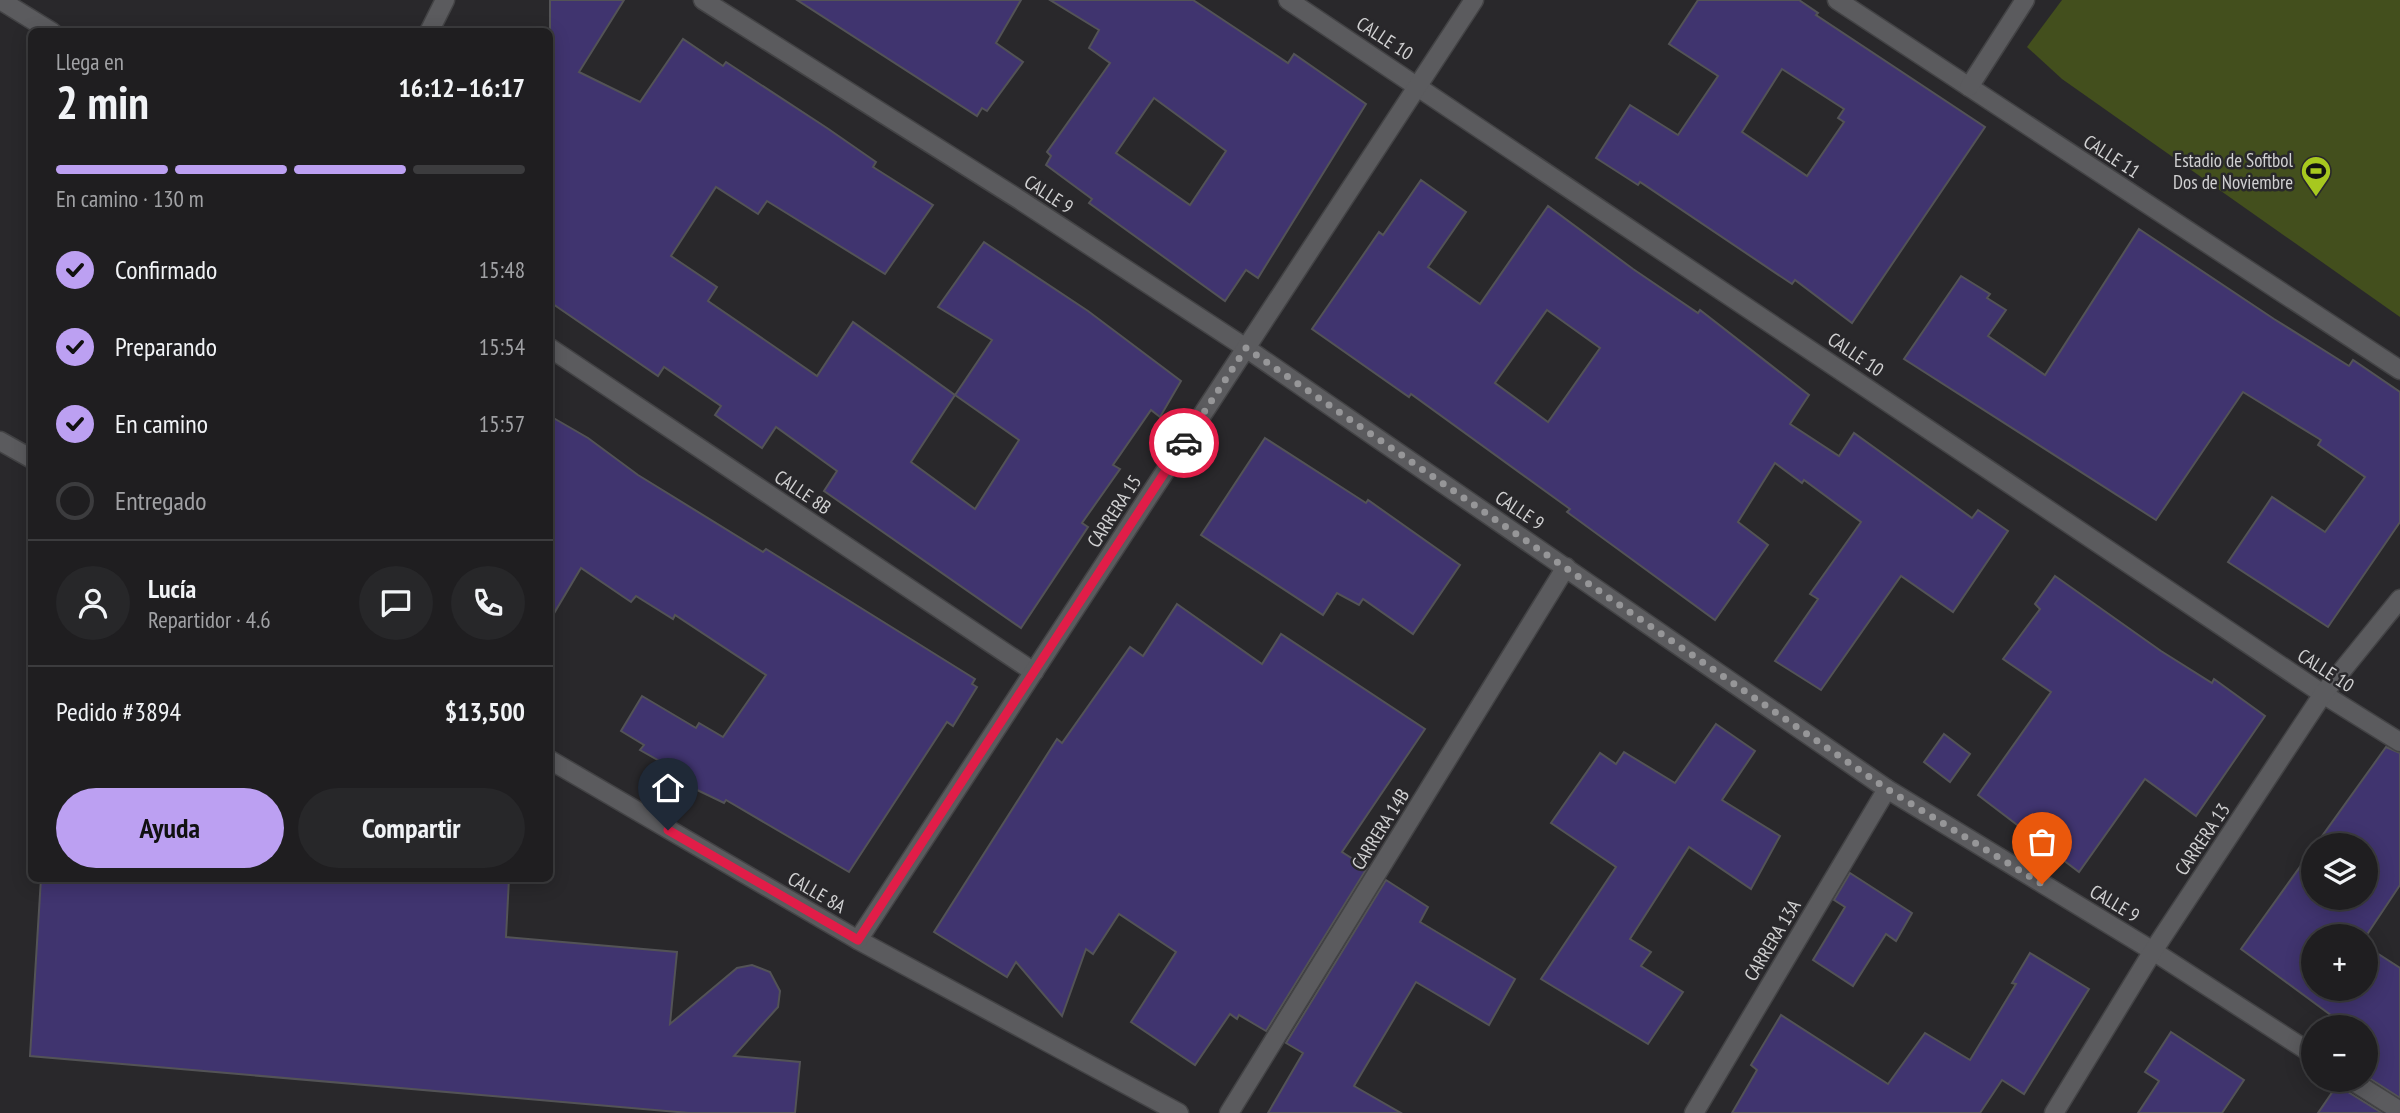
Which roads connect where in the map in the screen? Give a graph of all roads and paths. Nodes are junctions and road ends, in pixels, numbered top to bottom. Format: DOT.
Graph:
graph roads {
  1 [pos="0,0"];
  2 [pos="445,0"];
  3 [pos="703,0"];
  4 [pos="1289,0"];
  5 [pos="1474,0"];
  6 [pos="1837,0"];
  7 [pos="2025,0"];
  8 [pos="46,28"];
  9 [pos="431,28"];
  10 [pos="1418,85"];
  11 [pos="1969,86"];
  12 [pos="1246,348"];
  13 [pos="553,350"];
  14 [pos="2400,370"];
  15 [pos="0,441"];
  16 [pos="28,457"];
  17 [pos="1566,567"];
  18 [pos="2400,599"];
  19 [pos="1034,672"];
  20 [pos="2323,694"];
  21 [pos="2400,742"];
  22 [pos="553,762"];
  23 [pos="1887,789"];
  24 [pos="858,940"];
  25 [pos="2153,951"];
  26 [pos="2301,1047"];
  27 [pos="2370,1092"];
  28 [pos="2400,1111"];
  29 [pos="1179,1113"];
  30 [pos="1229,1113"];
  31 [pos="1694,1113"];
  32 [pos="2054,1113"];
  1 -- 8 [label="street"];
  2 -- 9 [label="street"];
  3 -- 12 [label="street, CALLE 9"];
  4 -- 10 [label="street, CALLE 10"];
  5 -- 10 [label="street, CARRERA 15"];
  6 -- 11 [label="street, CALLE 11"];
  7 -- 11 [label="street"];
  10 -- 12 [label="street, CARRERA 15"];
  10 -- 20 [label="street, CALLE 10"];
  11 -- 14 [label="street, CALLE 11"];
  12 -- 17 [label="street, CALLE 9"];
  12 -- 19 [label="street, CARRERA 15"];
  13 -- 19 [label="street, CALLE 8B"];
  15 -- 16 [label="street"];
  17 -- 23 [label="street, CALLE 9"];
  17 -- 30 [label="street, CARRERA 14B"];
  18 -- 20 [label="street, CARRERA 13"];
  19 -- 24 [label="street, CARRERA 15"];
  20 -- 21 [label="street, CALLE 10"];
  20 -- 25 [label="street, CARRERA 13"];
  22 -- 24 [label="street, CALLE 8A"];
  23 -- 25 [label="street, CALLE 9"];
  23 -- 31 [label="street, CARRERA 13A"];
  24 -- 29 [label="street, CALLE 8A"];
  25 -- 26 [label="street, CALLE 9"];
  25 -- 32 [label="street, CARRERA 13"];
  27 -- 28 [label="street"];
}
